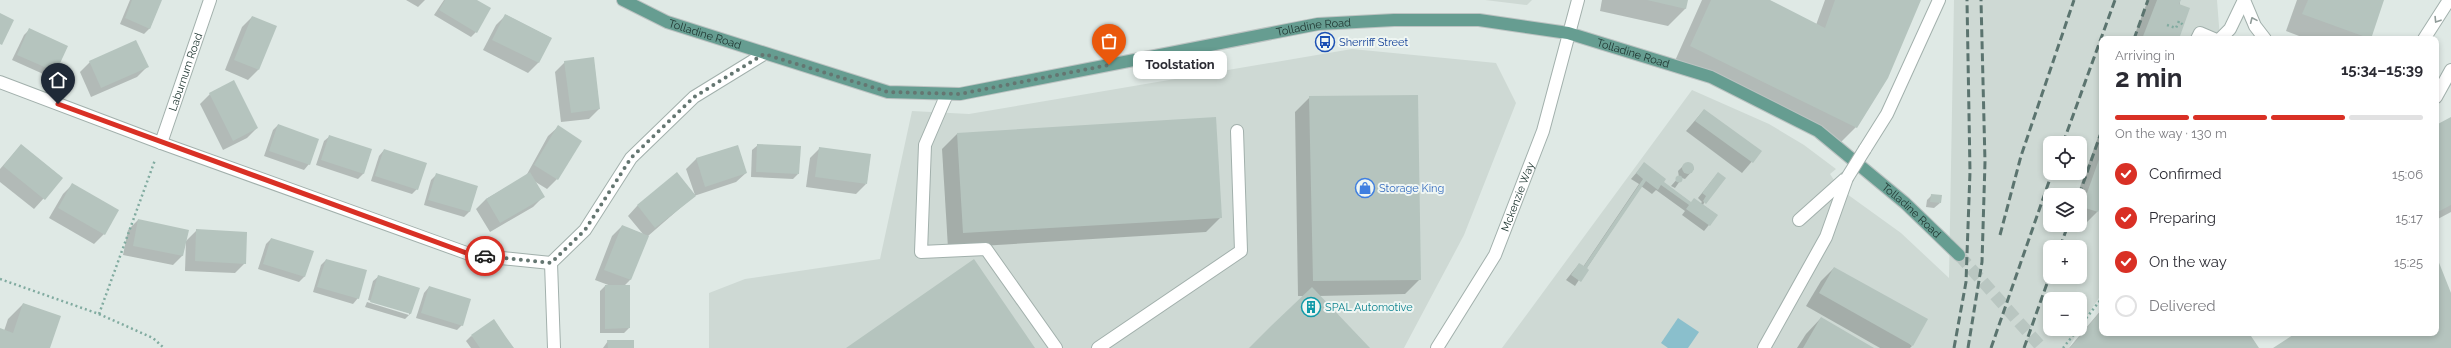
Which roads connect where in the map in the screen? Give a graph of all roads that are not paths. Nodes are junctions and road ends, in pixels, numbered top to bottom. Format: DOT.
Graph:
graph roads {
  1 [pos="210,0"];
  2 [pos="622,0"];
  3 [pos="1578,0"];
  4 [pos="1939,0"];
  5 [pos="2244,0"];
  6 [pos="2449,0"];
  7 [pos="1568,33"];
  8 [pos="2199,36"];
  9 [pos="2207,36"];
  10 [pos="2223,36"];
  11 [pos="2263,36"];
  12 [pos="2426,36"];
  13 [pos="764,54"];
  14 [pos="2451,70"];
  15 [pos="0,82"];
  16 [pos="2439,92"];
  17 [pos="947,94"];
  18 [pos="1237,131"];
  19 [pos="161,143"];
  20 [pos="1847,178"];
  21 [pos="1799,220"];
  22 [pos="1960,255"];
  23 [pos="551,263"];
  24 [pos="554,348"];
  25 [pos="1056,348"];
  26 [pos="1098,348"];
  27 [pos="1437,348"];
  28 [pos="1764,348"];
  1 -- 19 [label="street, Laburnum Road"];
  2 -- 13 [label="main road, Tolladine Road"];
  3 -- 7 [label="street"];
  4 -- 20 [label="street, bridge"];
  5 -- 10 [label="street"];
  11 -- 5 [label="street, one-way"];
  6 -- 12 [label="street, one-way"];
  7 -- 17 [label="main road, Tolladine Road"];
  7 -- 22 [label="main road, Tolladine Road"];
  7 -- 27 [label="street, Mckenzie Way"];
  8 -- 9 [label="street"];
  13 -- 17 [label="main road, Tolladine Road"];
  13 -- 23 [label="street"];
  14 -- 16 [label="street"];
  15 -- 19 [label="street"];
  17 -- 25 [label="street"];
  18 -- 26 [label="street"];
  19 -- 23 [label="street"];
  20 -- 21 [label="street"];
  20 -- 28 [label="street"];
  23 -- 24 [label="street"];
}
